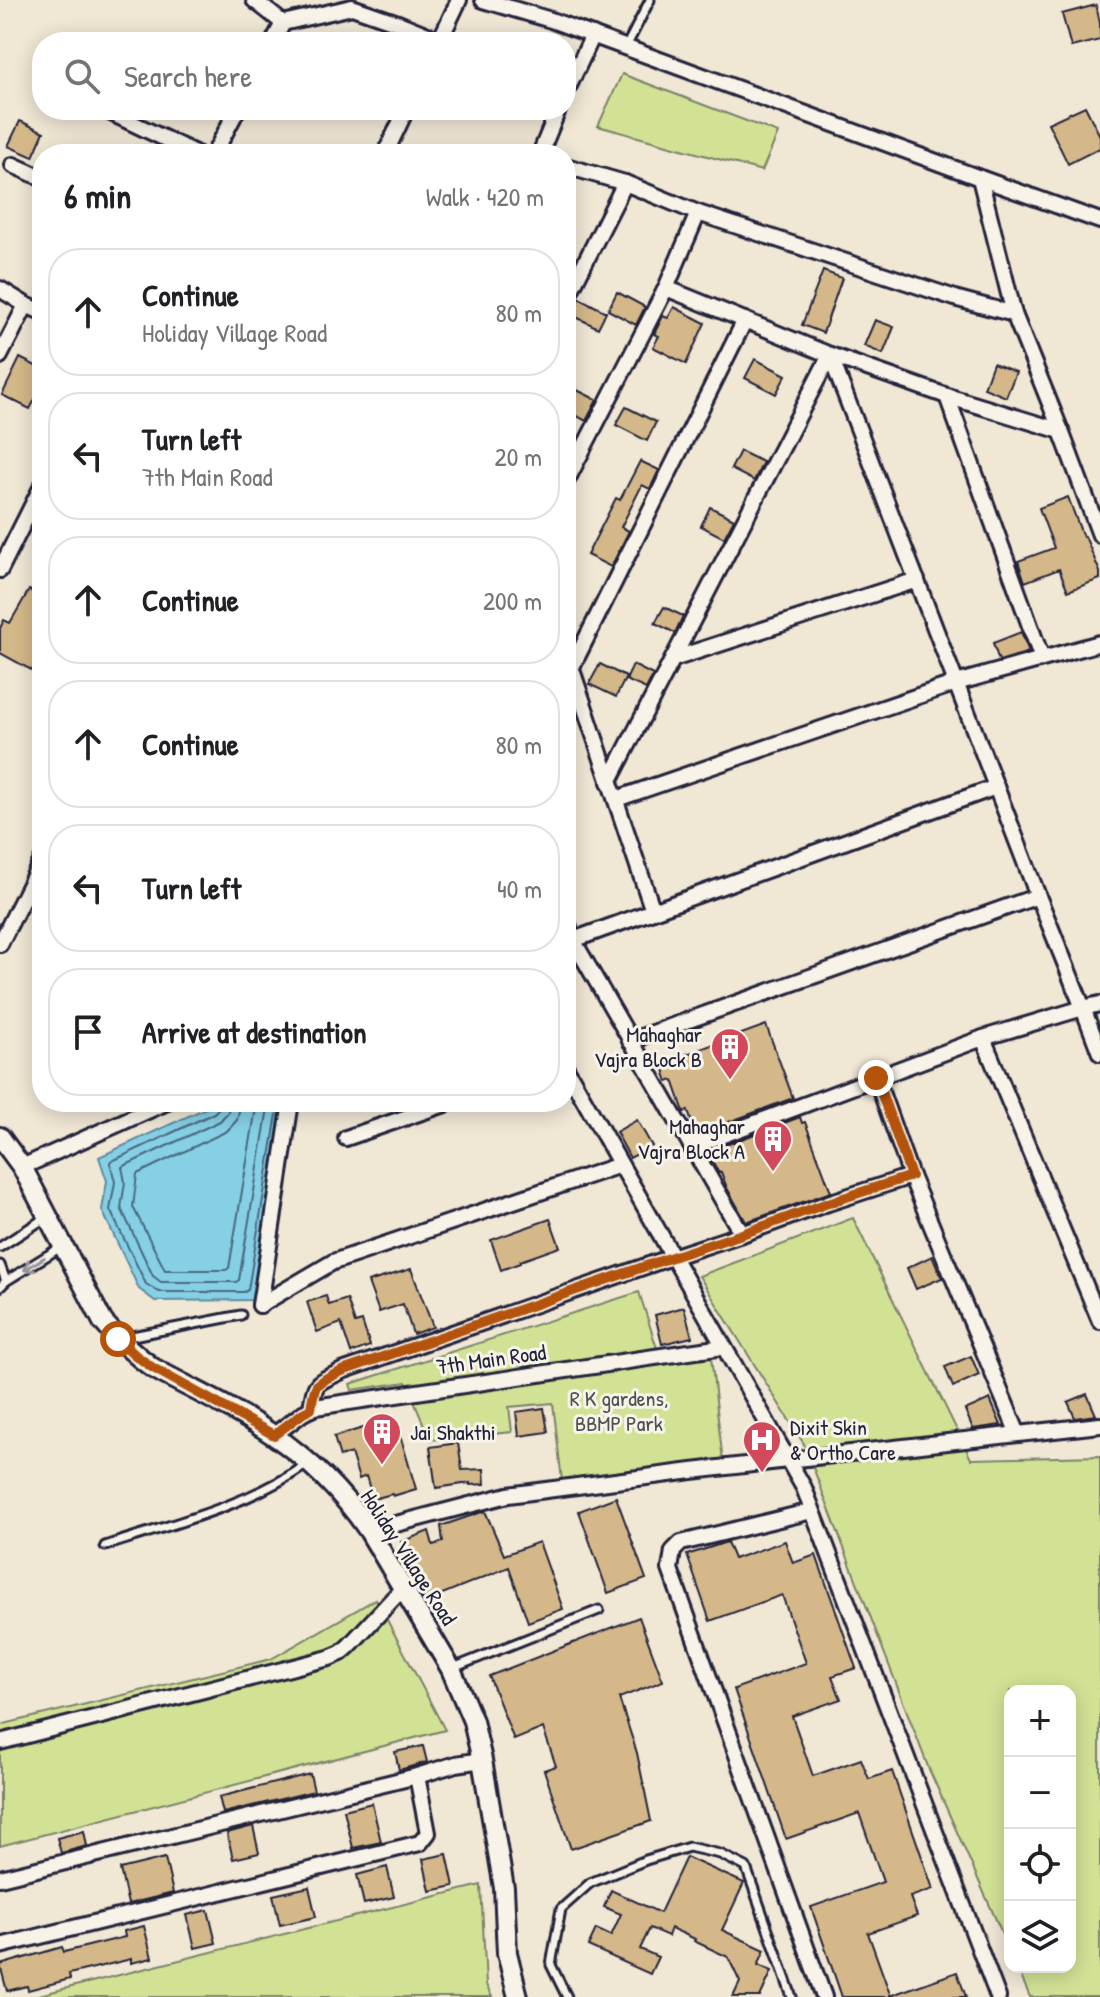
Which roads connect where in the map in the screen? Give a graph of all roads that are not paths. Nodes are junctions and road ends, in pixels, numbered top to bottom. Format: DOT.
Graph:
graph roads {
  1 [pos="254,0"];
  2 [pos="459,0"];
  3 [pos="483,0"];
  4 [pos="650,0"];
  5 [pos="283,23"];
  6 [pos="278,32"];
  7 [pos="418,32"];
  8 [pos="443,32"];
  9 [pos="593,35"];
  10 [pos="626,47"];
  11 [pos="576,71"];
  12 [pos="126,120"];
  13 [pos="232,120"];
  14 [pos="401,120"];
  15 [pos="554,120"];
  16 [pos="176,144"];
  17 [pos="219,144"];
  18 [pos="390,144"];
  19 [pos="544,144"];
  20 [pos="13,165"];
  21 [pos="576,169"];
  22 [pos="32,174"];
  23 [pos="980,178"];
  24 [pos="625,183"];
  25 [pos="698,213"];
  26 [pos="1100,221"];
  27 [pos="576,280"];
  28 [pos="666,288"];
  29 [pos="0,289"];
  30 [pos="26,305"];
  31 [pos="32,308"];
  32 [pos="1014,314"];
  33 [pos="745,320"];
  34 [pos="830,355"];
  35 [pos="0,356"];
  36 [pos="947,396"];
  37 [pos="1061,431"];
  38 [pos="576,463"];
  39 [pos="32,506"];
  40 [pos="1100,535"];
  41 [pos="0,570"];
  42 [pos="917,580"];
  43 [pos="1100,643"];
  44 [pos="576,659"];
  45 [pos="673,659"];
  46 [pos="1042,659"];
  47 [pos="956,683"];
  48 [pos="576,684"];
  49 [pos="609,782"];
  50 [pos="996,787"];
  51 [pos="616,799"];
  52 [pos="32,880"];
  53 [pos="1038,896"];
  54 [pos="653,911"];
  55 [pos="576,940"];
  56 [pos="0,943"];
  57 [pos="576,952"];
  58 [pos="1100,1004"];
  59 [pos="1083,1008"];
  60 [pos="983,1038"];
  61 [pos="630,1041"];
  62 [pos="1100,1053"];
  63 [pos="876,1078"];
  64 [pos="576,1086"];
  65 [pos="145,1112"];
  66 [pos="289,1112"];
  67 [pos="422,1112"];
  68 [pos="0,1137"];
  69 [pos="346,1138"];
  70 [pos="691,1147"];
  71 [pos="620,1165"];
  72 [pos="22,1167"];
  73 [pos="911,1176"];
  74 [pos="48,1217"];
  75 [pos="742,1234"];
  76 [pos="63,1246"];
  77 [pos="0,1247"];
  78 [pos="672,1257"];
  79 [pos="0,1265"];
  80 [pos="3,1284"];
  81 [pos="241,1315"];
  82 [pos="1100,1321"];
  83 [pos="118,1339"];
  84 [pos="723,1347"];
  85 [pos="311,1409"];
  86 [pos="1100,1425"];
  87 [pos="1018,1434"];
  88 [pos="274,1435"];
  89 [pos="788,1460"];
  90 [pos="308,1464"];
  91 [pos="812,1511"];
  92 [pos="369,1531"];
  93 [pos="105,1546"];
  94 [pos="402,1589"];
  95 [pos="599,1610"];
  96 [pos="451,1669"];
  97 [pos="0,1742"];
  98 [pos="482,1760"];
  99 [pos="417,1776"];
  100 [pos="0,1878"];
  101 [pos="0,1946"];
  102 [pos="518,1997"];
  103 [pos="565,1997"];
  104 [pos="792,1997"];
  105 [pos="824,1997"];
  106 [pos="998,1997"];
  1 -- 5 [label="street"];
  2 -- 8 [label="street"];
  3 -- 9 [label="street"];
  4 -- 10 [label="lane"];
  5 -- 6 [label="street"];
  5 -- 7 [label="street"];
  9 -- 10 [label="street"];
  9 -- 11 [label="street"];
  10 -- 23 [label="street"];
  12 -- 16 [label="street"];
  13 -- 17 [label="street"];
  14 -- 18 [label="street"];
  15 -- 19 [label="street"];
  20 -- 22 [label="street"];
  21 -- 24 [label="street"];
  23 -- 26 [label="street"];
  23 -- 32 [label="street"];
  24 -- 25 [label="street"];
  24 -- 27 [label="street"];
  25 -- 28 [label="street"];
  25 -- 32 [label="street"];
  28 -- 33 [label="street"];
  28 -- 38 [label="street"];
  29 -- 30 [label="street"];
  30 -- 31 [label="street"];
  30 -- 35 [label="street"];
  32 -- 37 [label="street"];
  33 -- 34 [label="street"];
  33 -- 44 [label="street"];
  34 -- 36 [label="street"];
  34 -- 42 [label="street"];
  34 -- 45 [label="street"];
  36 -- 37 [label="street"];
  36 -- 46 [label="street"];
  37 -- 40 [label="street"];
  39 -- 41 [label="street"];
  42 -- 45 [label="street"];
  42 -- 47 [label="street"];
  43 -- 46 [label="street"];
  45 -- 49 [label="street"];
  46 -- 47 [label="street"];
  47 -- 50 [label="street"];
  47 -- 51 [label="street"];
  48 -- 49 [label="street"];
  49 -- 51 [label="street"];
  50 -- 53 [label="street"];
  50 -- 54 [label="street"];
  51 -- 54 [label="street"];
  52 -- 56 [label="street"];
  53 -- 59 [label="street"];
  53 -- 61 [label="street"];
  54 -- 55 [label="street"];
  57 -- 61 [label="street"];
  58 -- 59 [label="street"];
  59 -- 60 [label="street"];
  59 -- 62 [label="street"];
  60 -- 63 [label="street"];
  60 -- 82 [label="street"];
  61 -- 70 [label="street"];
  63 -- 70 [label="street"];
  63 -- 73 [label="street"];
  64 -- 71 [label="street"];
  65 -- 72 [label="street"];
  66 -- 71 [label="street"];
  67 -- 69 [label="street"];
  68 -- 72 [label="street, Holiday Village Road"];
  70 -- 75 [label="street"];
  71 -- 78 [label="street"];
  72 -- 74 [label="street, Holiday Village Road"];
  73 -- 75 [label="street"];
  73 -- 87 [label="street"];
  74 -- 76 [label="street, Holiday Village Road"];
  74 -- 77 [label="lane"];
  75 -- 78 [label="street"];
  76 -- 80 [label="lane, one-way"];
  76 -- 83 [label="street, Holiday Village Road"];
  78 -- 84 [label="street"];
  78 -- 85 [label="street"];
  79 -- 80 [label="lane"];
  81 -- 83 [label="lane"];
  83 -- 88 [label="street, Holiday Village Road"];
  84 -- 85 [label="street, 7th Main Road"];
  84 -- 89 [label="street"];
  85 -- 88 [label="street, 7th Main Road"];
  86 -- 87 [label="street"];
  87 -- 89 [label="street"];
  88 -- 90 [label="street, Holiday Village Road"];
  89 -- 91 [label="street"];
  89 -- 92 [label="street"];
  90 -- 92 [label="street, Holiday Village Road"];
  90 -- 93 [label="lane"];
  91 -- 105 [label="street"];
  91 -- 106 [label="street"];
  92 -- 94 [label="street, Holiday Village Road"];
  94 -- 96 [label="street, Holiday Village Road"];
  94 -- 97 [label="street"];
  95 -- 96 [label="lane"];
  96 -- 98 [label="street, Holiday Village Road"];
  98 -- 99 [label="street"];
  98 -- 102 [label="street, Holiday Village Road"];
  99 -- 100 [label="street"];
  99 -- 101 [label="street"];
  103 -- 104 [label="lane"];
}
